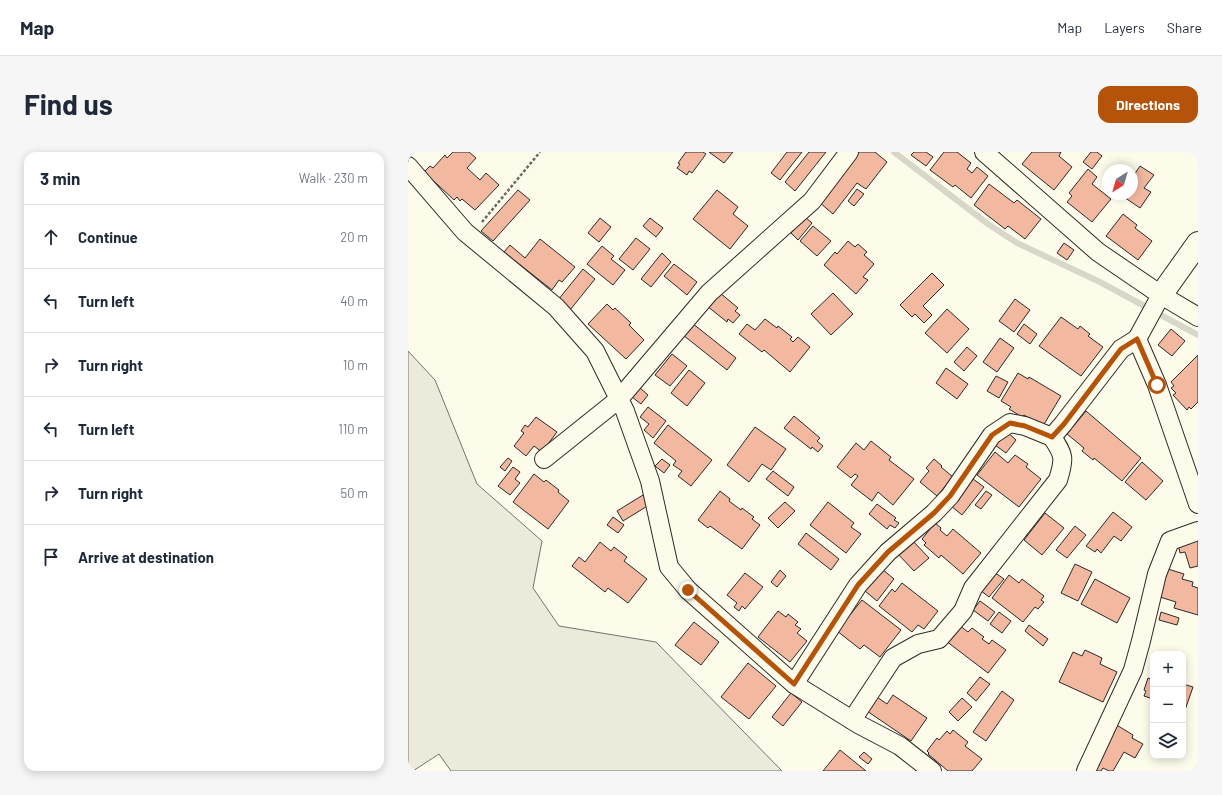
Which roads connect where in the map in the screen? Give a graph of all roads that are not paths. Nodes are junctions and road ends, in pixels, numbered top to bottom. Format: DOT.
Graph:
graph roads {
  1 [pos="849,152"];
  2 [pos="984,152"];
  3 [pos="408,166"];
  4 [pos="1198,243"];
  5 [pos="1161,295"];
  6 [pos="1198,317"];
  7 [pos="1137,339"];
  8 [pos="619,399"];
  9 [pos="1052,437"];
  10 [pos="544,459"];
  11 [pos="1198,504"];
  12 [pos="1198,531"];
  13 [pos="794,684"];
  14 [pos="852,720"];
  15 [pos="932,771"];
  16 [pos="1086,771"];
  1 -- 8 [label="street"];
  2 -- 5 [label="street"];
  3 -- 8 [label="street"];
  4 -- 5 [label="street"];
  5 -- 6 [label="street"];
  5 -- 7 [label="street"];
  7 -- 9 [label="street"];
  7 -- 11 [label="street"];
  8 -- 10 [label="street"];
  8 -- 13 [label="street"];
  9 -- 13 [label="street"];
  9 -- 14 [label="street"];
  12 -- 16 [label="street"];
  13 -- 14 [label="street"];
  14 -- 15 [label="street"];
}
